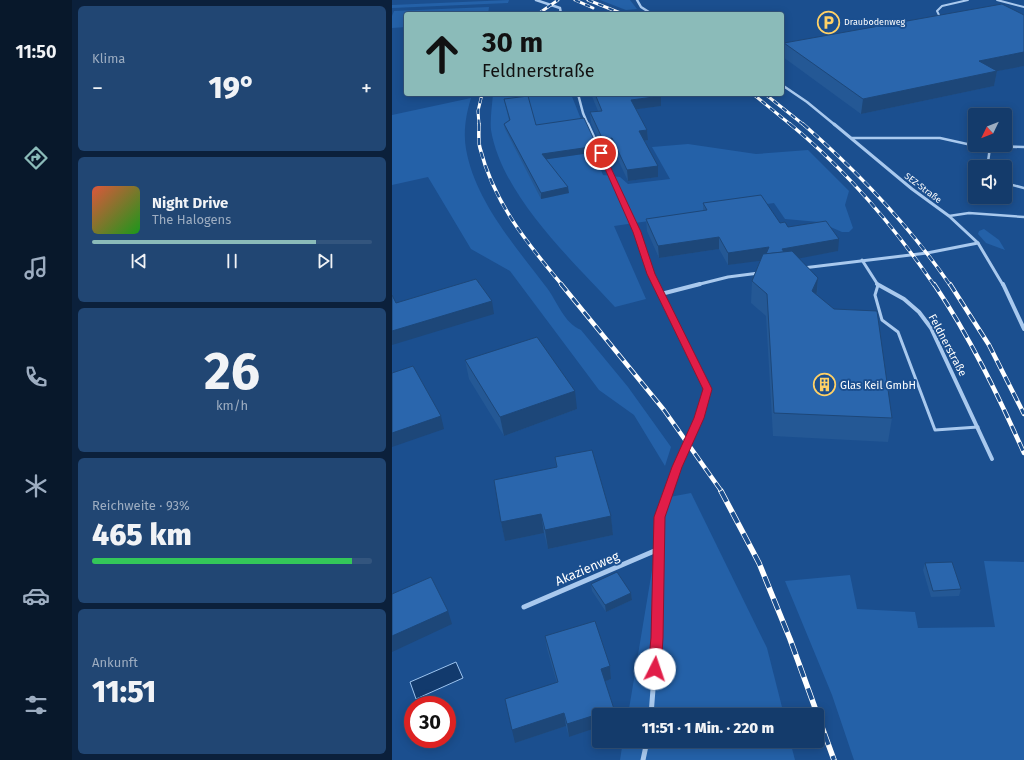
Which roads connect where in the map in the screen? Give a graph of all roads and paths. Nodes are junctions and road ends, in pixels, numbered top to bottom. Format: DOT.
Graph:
graph roads {
  1 [pos="536,0"];
  2 [pos="637,0"];
  3 [pos="968,0"];
  4 [pos="997,0"];
  5 [pos="1024,7"];
  6 [pos="561,12"];
  7 [pos="649,12"];
  8 [pos="934,18"];
  9 [pos="784,86"];
  10 [pos="578,96"];
  11 [pos="852,138"];
  12 [pos="968,143"];
  13 [pos="1012,148"];
  14 [pos="1024,148"];
  15 [pos="1012,185"];
  16 [pos="1024,188"];
  17 [pos="949,216"];
  18 [pos="1024,217"];
  19 [pos="978,243"];
  20 [pos="862,260"];
  21 [pos="798,268"];
  22 [pos="767,272"];
  23 [pos="878,284"];
  24 [pos="661,294"];
  25 [pos="1024,329"];
  26 [pos="978,427"];
  27 [pos="992,459"];
  28 [pos="658,549"];
  29 [pos="524,607"];
  30 [pos="652,708"];
  31 [pos="645,748"];
  32 [pos="642,760"];
  1 -- 6 [label="street"];
  2 -- 7 [label="street"];
  3 -- 8 [label="lane"];
  4 -- 5 [label="lane"];
  9 -- 11 [label="street, SEZ-Straße"];
  10 -- 24 [label="street"];
  11 -- 12 [label="lane"];
  11 -- 17 [label="street, SEZ-Straße"];
  13 -- 14 [label="lane"];
  15 -- 16 [label="lane"];
  17 -- 18 [label="lane"];
  17 -- 19 [label="street, SEZ-Straße"];
  19 -- 20 [label="street"];
  19 -- 25 [label="street, SEZ-Straße"];
  20 -- 21 [label="street"];
  20 -- 23 [label="street, Feldnerstraße"];
  22 -- 24 [label="street"];
  23 -- 26 [label="street, Feldnerstraße"];
  23 -- 26 [label="lane"];
  24 -- 28 [label="street, bridge"];
  26 -- 27 [label="street, Feldnerstraße"];
  28 -- 29 [label="street, Akazienweg"];
  28 -- 30 [label="street"];
  31 -- 32 [label="street"];
}
